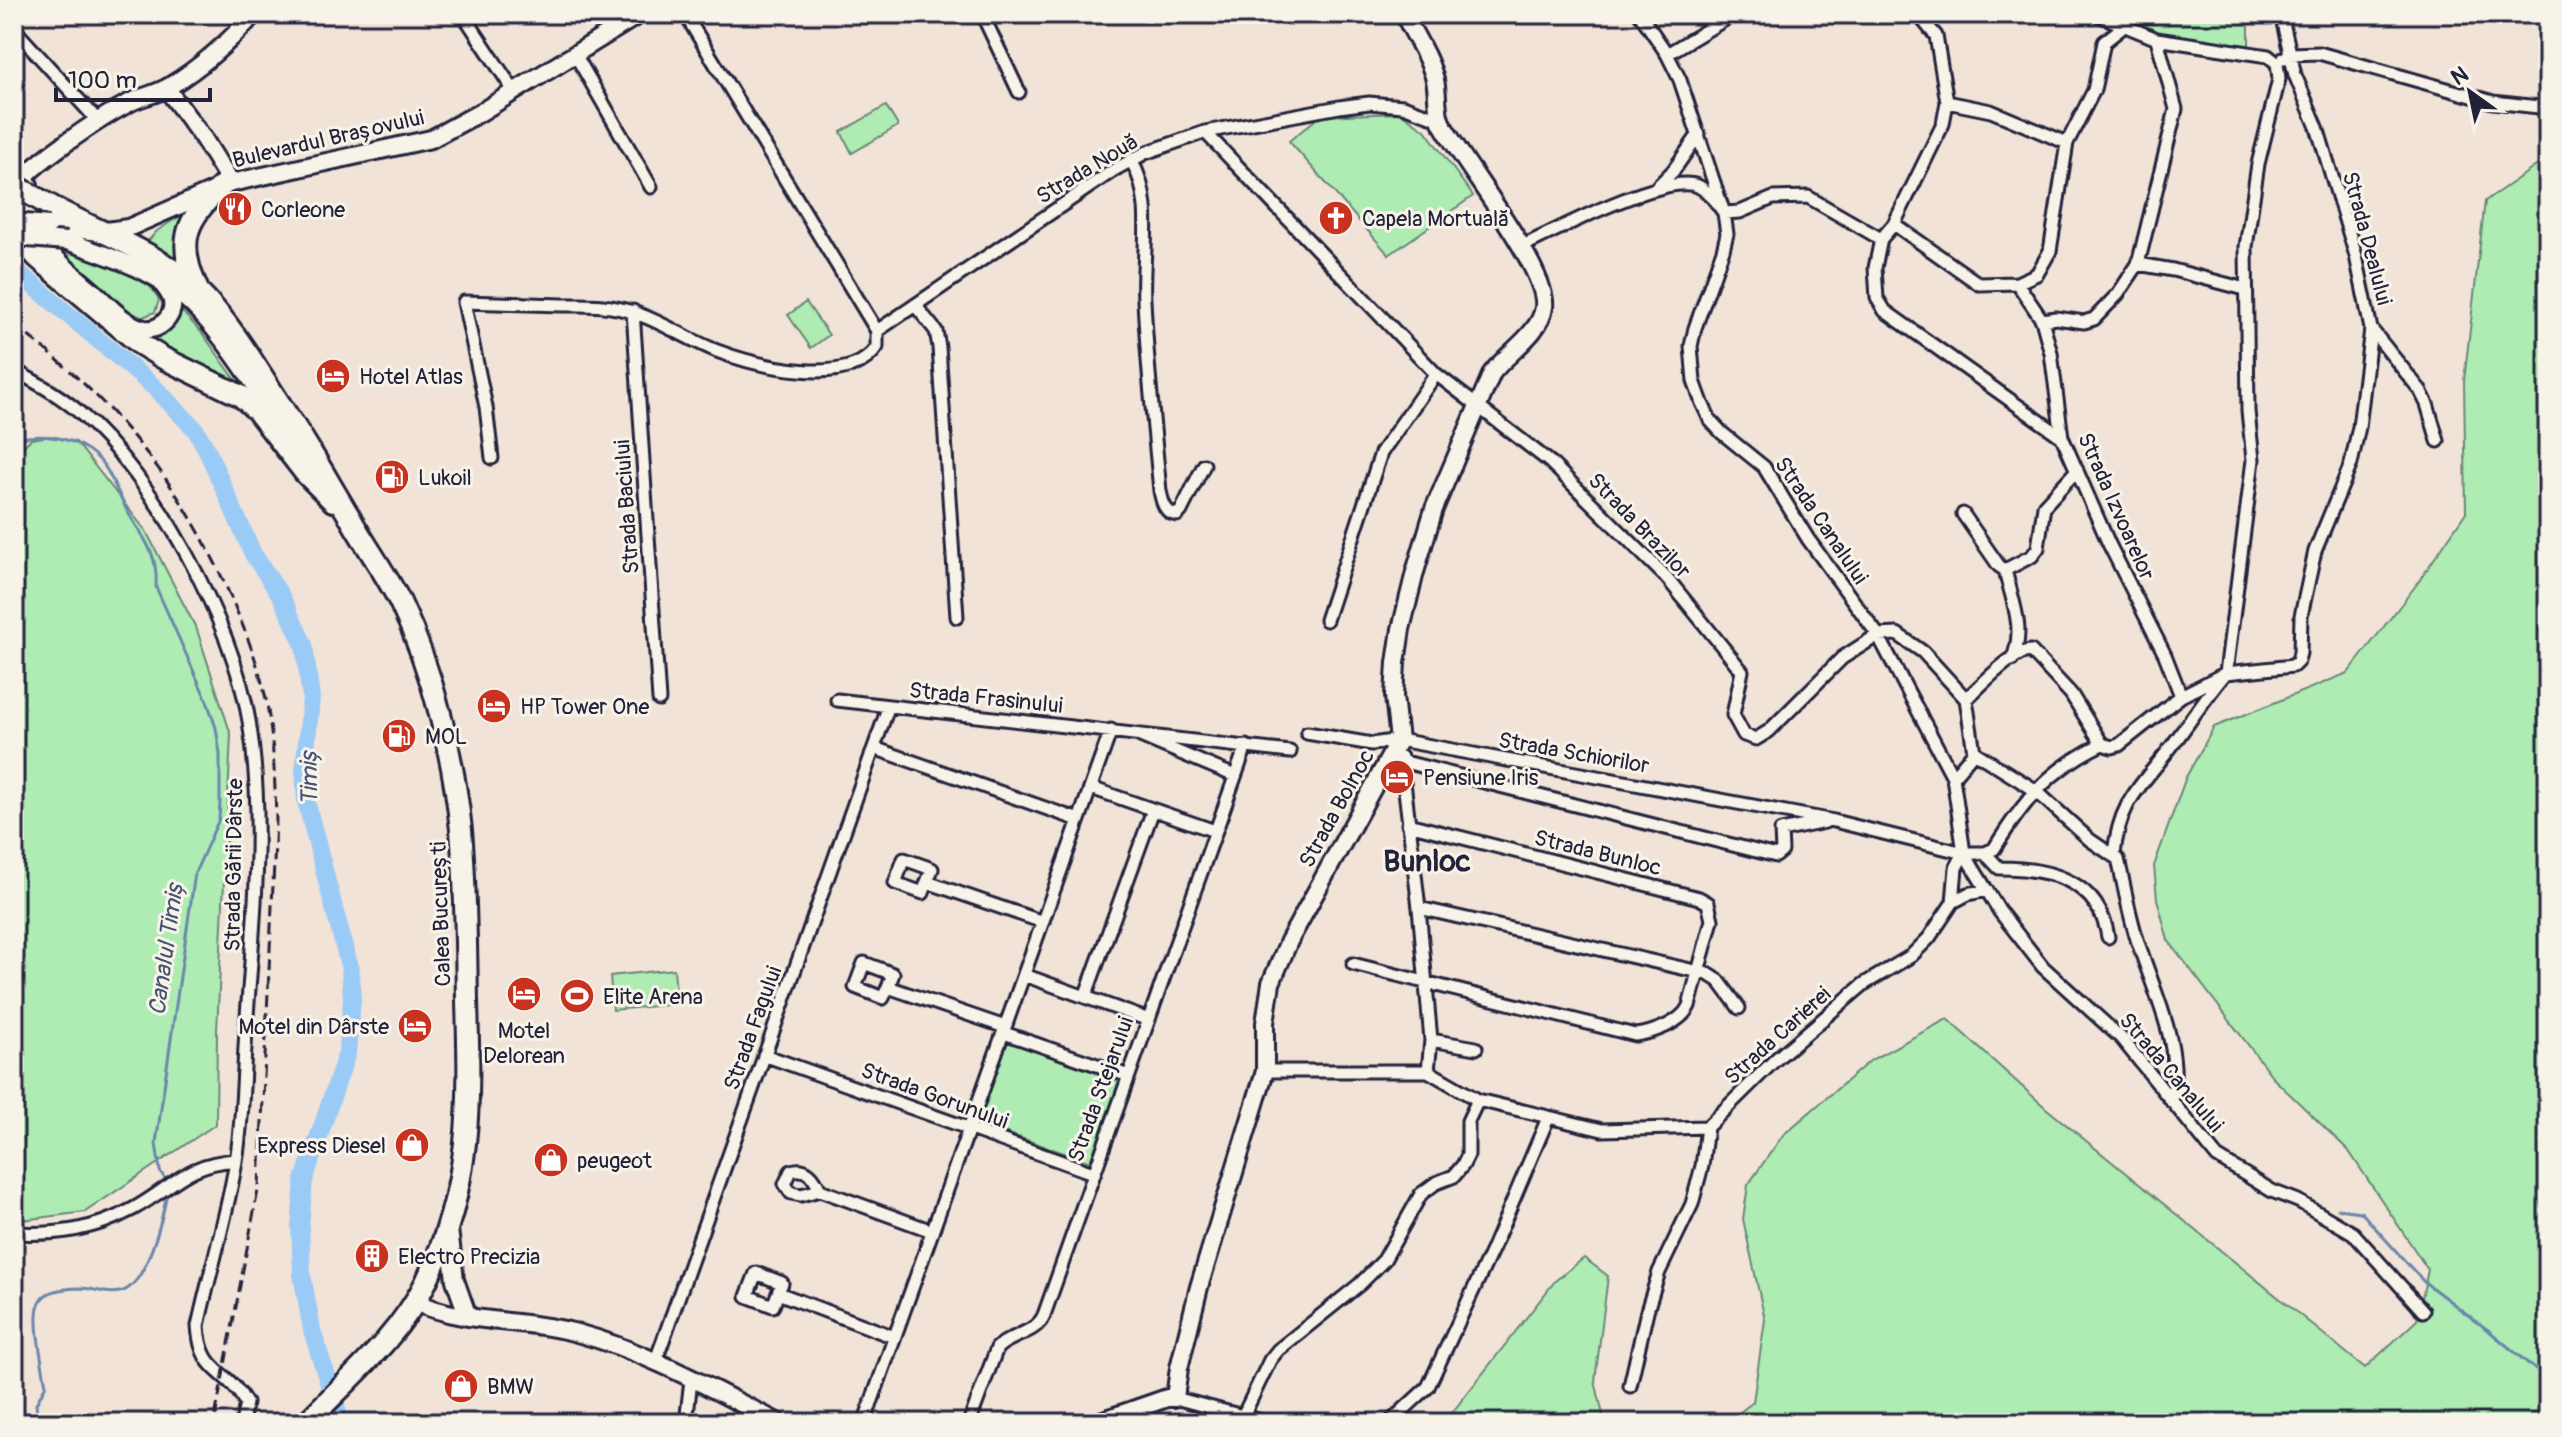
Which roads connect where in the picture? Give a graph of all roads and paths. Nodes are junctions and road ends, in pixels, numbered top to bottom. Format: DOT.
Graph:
graph roads {
  1 [pos="254,14"];
  2 [pos="463,14"];
  3 [pos="639,14"];
  4 [pos="685,14"];
  5 [pos="982,14"];
  6 [pos="1404,14"];
  7 [pos="1640,14"];
  8 [pos="1734,14"];
  9 [pos="1918,14"];
  10 [pos="2096,14"];
  11 [pos="2281,14"];
  12 [pos="2123,27"];
  13 [pos="14,29"];
  14 [pos="2157,39"];
  15 [pos="575,54"];
  16 [pos="1667,54"];
  17 [pos="2290,54"];
  18 [pos="2277,63"];
  19 [pos="167,89"];
  20 [pos="514,91"];
  21 [pos="1019,92"];
  22 [pos="1947,102"];
  23 [pos="2548,108"];
  24 [pos="1439,119"];
  25 [pos="99,122"];
  26 [pos="1205,132"];
  27 [pos="1699,134"];
  28 [pos="2067,143"];
  29 [pos="1131,160"];
  30 [pos="21,181"];
  31 [pos="227,184"];
  32 [pos="651,187"];
  33 [pos="1657,187"];
  34 [pos="1724,213"];
  35 [pos="49,215"];
  36 [pos="14,222"];
  37 [pos="1894,224"];
  38 [pos="99,232"];
  39 [pos="14,235"];
  40 [pos="1881,239"];
  41 [pos="1521,247"];
  42 [pos="2138,264"];
  43 [pos="160,280"];
  44 [pos="2017,283"];
  45 [pos="2245,289"];
  46 [pos="199,292"];
  47 [pos="915,305"];
  48 [pos="633,311"];
  49 [pos="2042,320"];
  50 [pos="2371,329"];
  51 [pos="877,331"];
  52 [pos="14,370"];
  53 [pos="1436,374"];
  54 [pos="1477,406"];
  55 [pos="2062,437"];
  56 [pos="2438,441"];
  57 [pos="492,458"];
  58 [pos="1204,465"];
  59 [pos="2077,470"];
  60 [pos="1963,514"];
  61 [pos="350,518"];
  62 [pos="2005,570"];
  63 [pos="957,617"];
  64 [pos="1326,620"];
  65 [pos="1878,635"];
  66 [pos="2012,660"];
  67 [pos="2226,673"];
  68 [pos="2181,696"];
  69 [pos="1966,699"];
  70 [pos="659,700"];
  71 [pos="837,700"];
  72 [pos="888,708"];
  73 [pos="1111,730"];
  74 [pos="1132,732"];
  75 [pos="1307,733"];
  76 [pos="1399,740"];
  77 [pos="2102,744"];
  78 [pos="1246,746"];
  79 [pos="874,748"];
  80 [pos="1290,752"];
  81 [pos="1974,752"];
  82 [pos="1401,761"];
  83 [pos="1235,776"];
  84 [pos="1953,777"];
  85 [pos="1091,788"];
  86 [pos="2035,790"];
  87 [pos="1153,810"];
  88 [pos="1079,820"];
  89 [pos="1834,821"];
  90 [pos="1408,824"];
  91 [pos="1215,831"];
  92 [pos="1964,853"];
  93 [pos="1985,853"];
  94 [pos="2114,855"];
  95 [pos="927,882"];
  96 [pos="1987,890"];
  97 [pos="1953,902"];
  98 [pos="1419,908"];
  99 [pos="1043,922"];
  100 [pos="2108,937"];
  101 [pos="1353,964"];
  102 [pos="1699,972"];
  103 [pos="1024,975"];
  104 [pos="1426,980"];
  105 [pos="888,987"];
  106 [pos="1085,997"];
  107 [pos="1739,1008"];
  108 [pos="1149,1020"];
  109 [pos="1004,1030"];
  110 [pos="1431,1040"];
  111 [pos="1476,1048"];
  112 [pos="764,1055"];
  113 [pos="1265,1071"];
  114 [pos="1428,1071"];
  115 [pos="1129,1076"];
  116 [pos="1478,1100"];
  117 [pos="2172,1102"];
  118 [pos="1548,1118"];
  119 [pos="1707,1127"];
  120 [pos="969,1128"];
  121 [pos="236,1160"];
  122 [pos="1093,1173"];
  123 [pos="820,1190"];
  124 [pos="449,1225"];
  125 [pos="932,1231"];
  126 [pos="14,1233"];
  127 [pos="778,1293"];
  128 [pos="415,1302"];
  129 [pos="2423,1311"];
  130 [pos="468,1317"];
  131 [pos="894,1337"];
  132 [pos="655,1363"];
  133 [pos="691,1380"];
  134 [pos="1630,1386"];
  135 [pos="1175,1398"];
  136 [pos="1243,1416"];
  137 [pos="770,1421"];
  138 [pos="242,1423"];
  139 [pos="306,1423"];
  140 [pos="686,1423"];
  141 [pos="864,1423"];
  142 [pos="969,1423"];
  143 [pos="1095,1423"];
  144 [pos="1269,1423"];
  145 [pos="1389,1423"];
  1 -- 19 [label="street"];
  2 -- 20 [label="street"];
  3 -- 15 [label="street, Bulevardul Brașovului"];
  4 -- 51 [label="street"];
  5 -- 21 [label="street"];
  6 -- 24 [label="street, Strada Bolnoc"];
  7 -- 16 [label="street, Strada Canalului"];
  8 -- 16 [label="street"];
  9 -- 22 [label="street"];
  10 -- 12 [label="street"];
  11 -- 17 [label="street, Strada Dealului"];
  12 -- 14 [label="street"];
  12 -- 28 [label="street"];
  13 -- 25 [label="street"];
  14 -- 18 [label="street"];
  14 -- 42 [label="street"];
  15 -- 20 [label="street, Bulevardul Brașovului"];
  15 -- 32 [label="street"];
  16 -- 27 [label="street, Strada Canalului"];
  17 -- 18 [label="street"];
  17 -- 23 [label="street"];
  17 -- 50 [label="street, Strada Dealului"];
  18 -- 45 [label="street"];
  19 -- 25 [label="street"];
  19 -- 31 [label="street"];
  20 -- 31 [label="street, Bulevardul Brașovului"];
  22 -- 28 [label="street"];
  22 -- 37 [label="street"];
  24 -- 26 [label="street, Strada Nouă"];
  24 -- 41 [label="street, Strada Bolnoc"];
  25 -- 30 [label="street"];
  26 -- 29 [label="street, Strada Nouă"];
  26 -- 53 [label="street, Strada Brazilor"];
  27 -- 33 [label="street"];
  27 -- 34 [label="street, Strada Canalului"];
  28 -- 44 [label="street"];
  29 -- 47 [label="street, Strada Nouă"];
  29 -- 58 [label="street"];
  30 -- 35 [label="highway, Calea București, bridge"];
  30 -- 43 [label="street"];
  31 -- 38 [label="street, Bulevardul Brașovului"];
  31 -- 46 [label="highway"];
  33 -- 34 [label="street"];
  33 -- 41 [label="street"];
  34 -- 40 [label="street"];
  34 -- 65 [label="street, Strada Canalului"];
  35 -- 36 [label="street, bridge"];
  35 -- 38 [label="highway, Calea București"];
  37 -- 40 [label="street"];
  37 -- 44 [label="street"];
  38 -- 46 [label="highway, Calea București"];
  39 -- 43 [label="street, Calea București, bridge"];
  39 -- 61 [label="highway"];
  40 -- 55 [label="street"];
  41 -- 54 [label="street, Strada Bolnoc"];
  42 -- 45 [label="street"];
  42 -- 49 [label="street"];
  43 -- 61 [label="street, Calea București"];
  44 -- 49 [label="street, Strada Izvoarelor"];
  45 -- 67 [label="street"];
  46 -- 61 [label="highway, Calea București"];
  47 -- 51 [label="street, Strada Nouă"];
  47 -- 63 [label="street"];
  48 -- 51 [label="street, Strada Nouă"];
  48 -- 57 [label="street, Strada Nouă"];
  48 -- 70 [label="street, Strada Baciului"];
  49 -- 55 [label="street, Strada Izvoarelor"];
  50 -- 56 [label="street"];
  50 -- 67 [label="street, Strada Dealului"];
  52 -- 121 [label="street, Strada Gării Dârste"];
  53 -- 54 [label="street, Strada Brazilor"];
  53 -- 64 [label="street"];
  54 -- 65 [label="street, Strada Brazilor"];
  54 -- 76 [label="street, Strada Bolnoc"];
  55 -- 59 [label="street, Strada Izvoarelor"];
  59 -- 62 [label="street"];
  59 -- 68 [label="street, Strada Izvoarelor"];
  60 -- 62 [label="street"];
  61 -- 124 [label="highway, Calea București"];
  62 -- 66 [label="street"];
  65 -- 69 [label="street"];
  65 -- 84 [label="street, Strada Canalului"];
  66 -- 69 [label="street"];
  66 -- 77 [label="street"];
  67 -- 68 [label="street"];
  67 -- 94 [label="street"];
  68 -- 77 [label="street"];
  69 -- 81 [label="street"];
  71 -- 72 [label="street, Strada Frasinului"];
  72 -- 73 [label="street, Strada Frasinului"];
  72 -- 79 [label="street, Strada Fagului"];
  73 -- 74 [label="street, Strada Frasinului"];
  73 -- 85 [label="street"];
  74 -- 78 [label="street, Strada Frasinului"];
  74 -- 83 [label="street, Strada Frasinului"];
  75 -- 76 [label="street, Strada Schiorilor"];
  76 -- 82 [label="street"];
  76 -- 89 [label="street, Strada Schiorilor"];
  76 -- 113 [label="street, Strada Bolnoc"];
  77 -- 86 [label="street"];
  78 -- 80 [label="street, Strada Frasinului"];
  78 -- 83 [label="street, Strada Stejarului"];
  79 -- 88 [label="street"];
  79 -- 112 [label="street, Strada Fagului"];
  81 -- 84 [label="street"];
  81 -- 86 [label="street"];
  82 -- 89 [label="street, Strada Schiorilor"];
  82 -- 90 [label="street"];
  83 -- 91 [label="street, Strada Stejarului"];
  84 -- 92 [label="street, Strada Canalului"];
  85 -- 87 [label="street"];
  85 -- 88 [label="street"];
  86 -- 93 [label="street"];
  86 -- 94 [label="street"];
  87 -- 91 [label="street"];
  87 -- 106 [label="street"];
  88 -- 99 [label="street"];
  89 -- 92 [label="street, Strada Schiorilor"];
  90 -- 98 [label="street"];
  90 -- 102 [label="street, Strada Bunloc"];
  91 -- 108 [label="street, Strada Stejarului"];
  92 -- 93 [label="street, Strada Schiorilor"];
  92 -- 96 [label="street, Strada Canalului"];
  92 -- 97 [label="street, Strada Carierei"];
  93 -- 100 [label="street"];
  94 -- 117 [label="street"];
  95 -- 99 [label="street"];
  96 -- 97 [label="street"];
  96 -- 117 [label="street, Strada Canalului"];
  97 -- 119 [label="street, Strada Carierei"];
  98 -- 102 [label="street"];
  98 -- 104 [label="street"];
  99 -- 103 [label="street"];
  101 -- 104 [label="street, Strada Bunloc"];
  102 -- 104 [label="street, Strada Bunloc"];
  102 -- 107 [label="street"];
  103 -- 106 [label="street"];
  103 -- 109 [label="street"];
  104 -- 110 [label="street"];
  105 -- 109 [label="street"];
  106 -- 108 [label="street"];
  108 -- 115 [label="street, Strada Stejarului"];
  109 -- 115 [label="street"];
  109 -- 120 [label="street"];
  110 -- 111 [label="street"];
  110 -- 114 [label="street"];
  112 -- 120 [label="street, Strada Gorunului"];
  112 -- 132 [label="street, Strada Fagului"];
  113 -- 114 [label="street"];
  113 -- 135 [label="street, Strada Bolnoc"];
  114 -- 116 [label="street"];
  115 -- 122 [label="street, Strada Stejarului"];
  116 -- 118 [label="street"];
  116 -- 136 [label="street"];
  117 -- 129 [label="street, Strada Canalului"];
  118 -- 119 [label="street"];
  118 -- 145 [label="street"];
  119 -- 134 [label="street"];
  120 -- 122 [label="street, Strada Gorunului"];
  120 -- 125 [label="street"];
  121 -- 126 [label="street"];
  121 -- 138 [label="street, Strada Gării Dârste"];
  122 -- 142 [label="street, Strada Stejarului"];
  123 -- 125 [label="street"];
  124 -- 128 [label="highway, Calea București"];
  124 -- 130 [label="street"];
  125 -- 131 [label="street"];
  127 -- 131 [label="street"];
  128 -- 130 [label="street"];
  128 -- 139 [label="highway, Calea București"];
  130 -- 132 [label="street"];
  131 -- 141 [label="street"];
  132 -- 133 [label="street"];
  133 -- 137 [label="street"];
  133 -- 140 [label="street"];
  135 -- 136 [label="street"];
  135 -- 143 [label="street"];
  136 -- 144 [label="street"];
}
